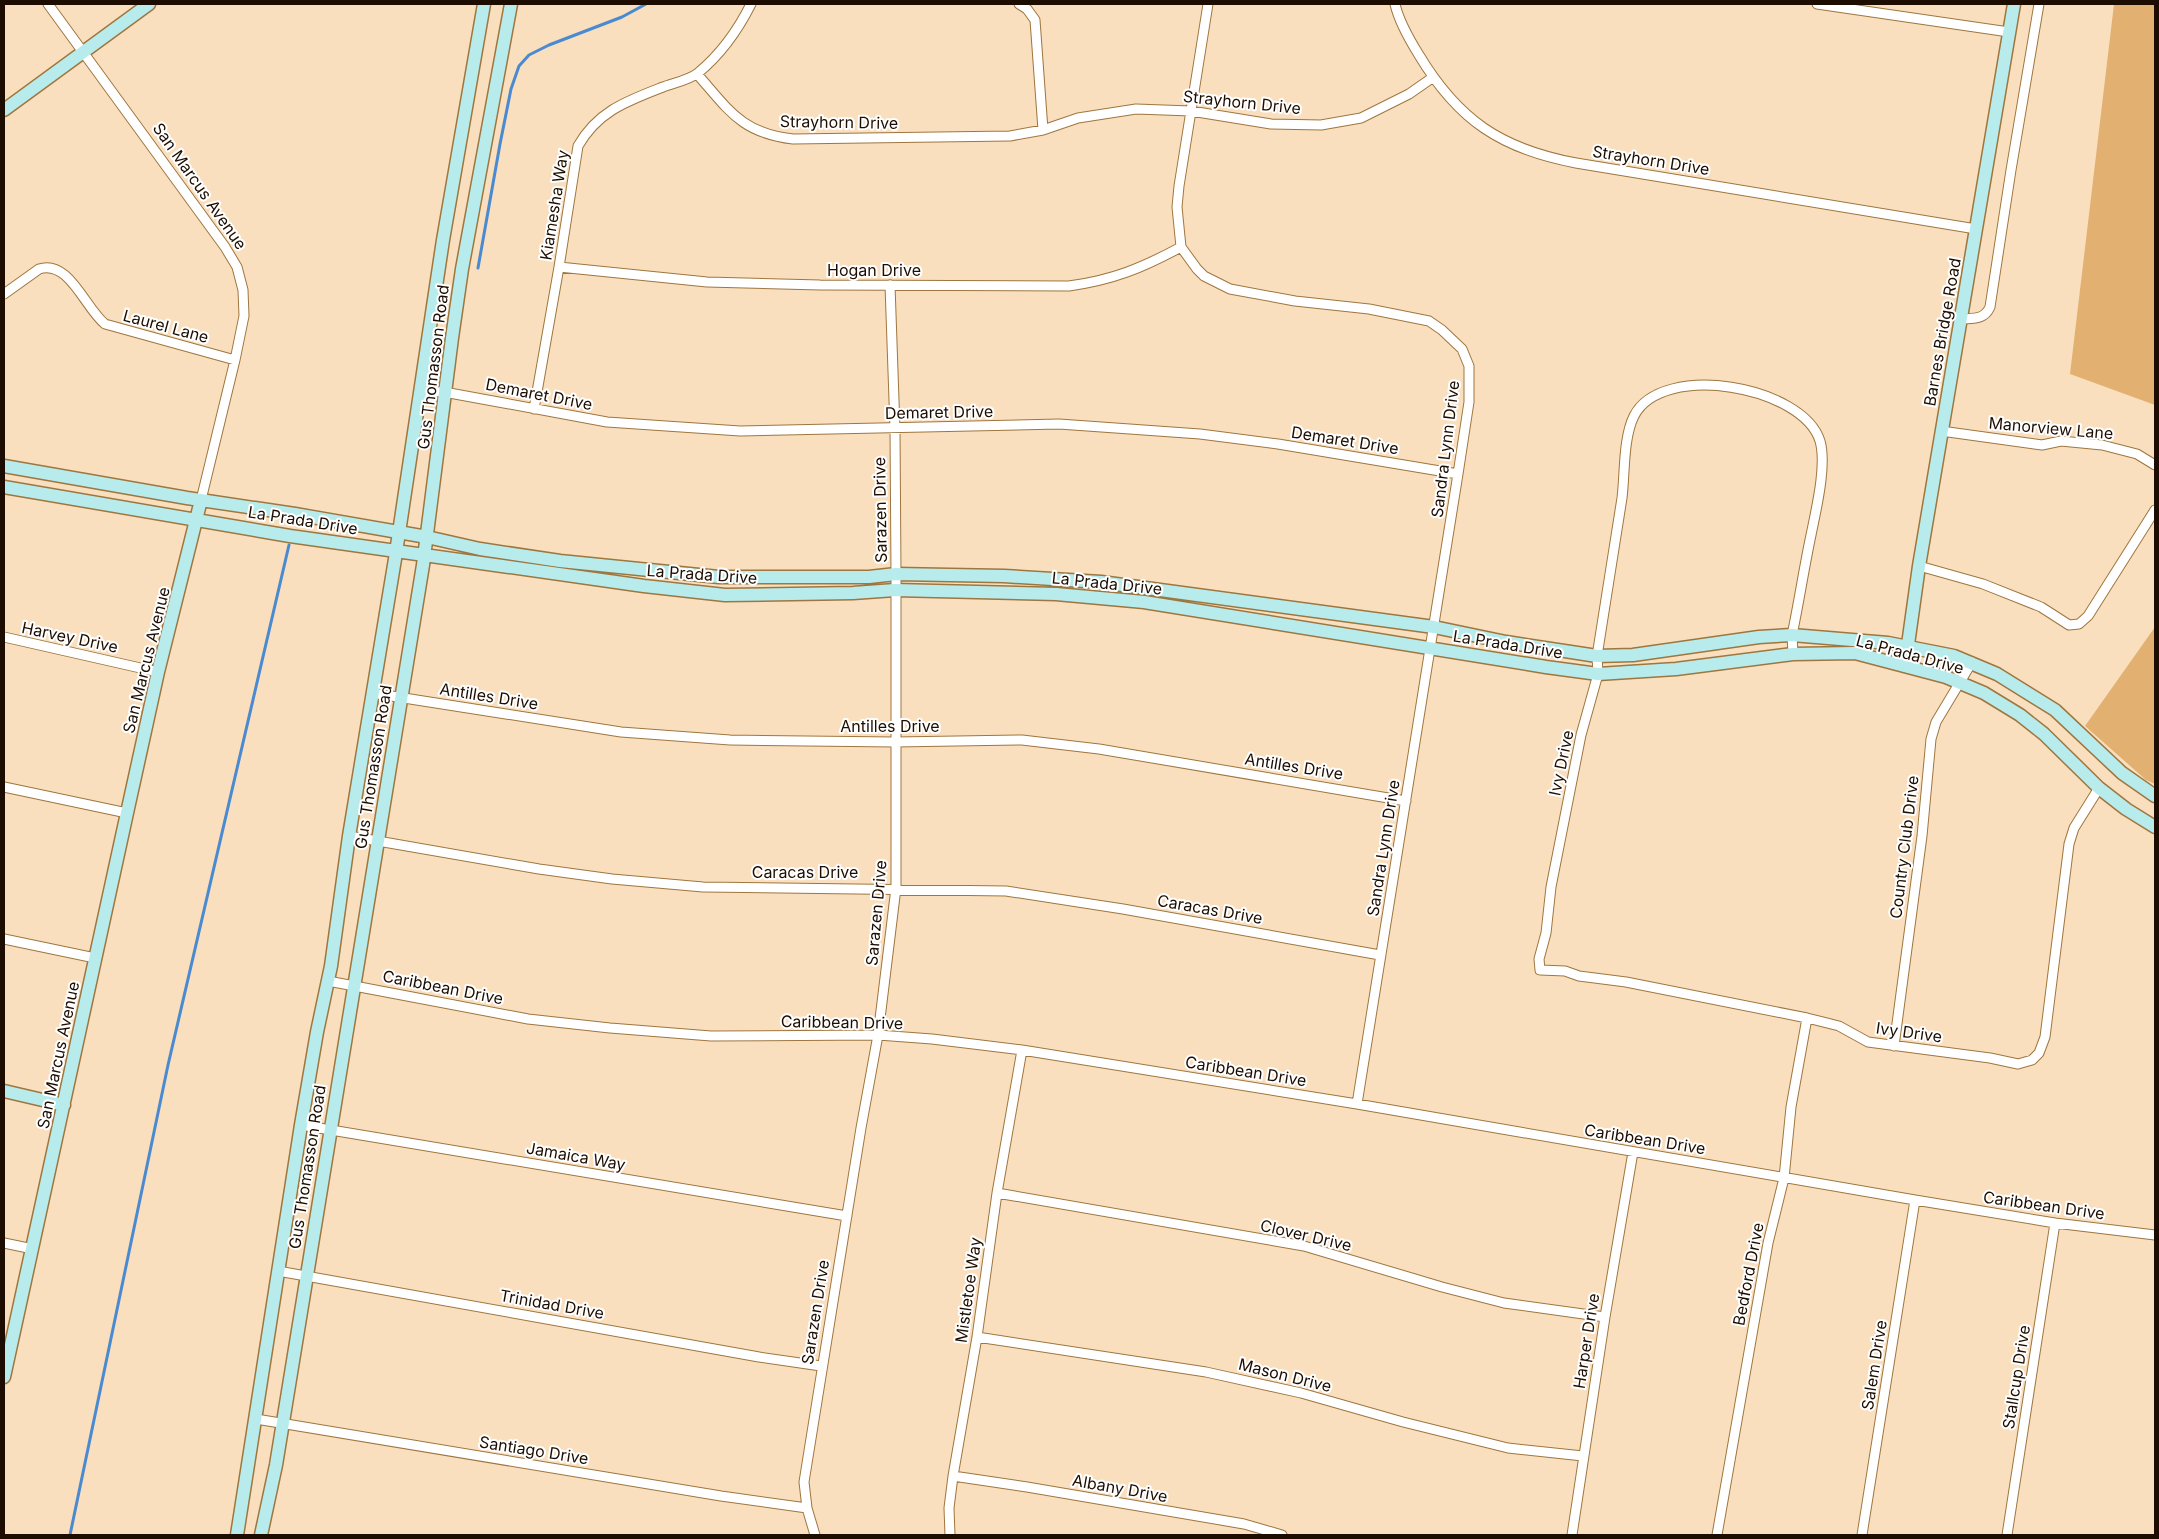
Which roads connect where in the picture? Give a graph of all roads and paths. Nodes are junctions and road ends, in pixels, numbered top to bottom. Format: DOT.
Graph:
graph roads {
  1 [pos="48,4"];
  2 [pos="149,4"];
  3 [pos="484,4"];
  4 [pos="511,4"];
  5 [pos="751,4"];
  6 [pos="1019,4"];
  7 [pos="1208,4"];
  8 [pos="1396,4"];
  9 [pos="1816,4"];
  10 [pos="2014,4"];
  11 [pos="2039,4"];
  12 [pos="2009,32"];
  13 [pos="83,52"];
  14 [pos="697,74"];
  15 [pos="1432,78"];
  16 [pos="4,110"];
  17 [pos="1191,111"];
  18 [pos="1043,130"];
  19 [pos="1976,229"];
  20 [pos="1181,247"];
  21 [pos="559,267"];
  22 [pos="890,285"];
  23 [pos="4,294"];
  24 [pos="1961,319"];
  25 [pos="235,360"];
  26 [pos="420,391"];
  27 [pos="444,392"];
  28 [pos="534,409"];
  29 [pos="894,429"];
  30 [pos="1941,432"];
  31 [pos="2155,465"];
  32 [pos="4,466"];
  33 [pos="1458,474"];
  34 [pos="4,487"];
  35 [pos="201,500"];
  36 [pos="2155,510"];
  37 [pos="198,519"];
  38 [pos="398,532"];
  39 [pos="427,537"];
  40 [pos="396,550"];
  41 [pos="424,554"];
  42 [pos="572,562"];
  43 [pos="1919,566"];
  44 [pos="896,574"];
  45 [pos="570,577"];
  46 [pos="895,590"];
  47 [pos="1434,627"];
  48 [pos="1792,635"];
  49 [pos="4,638"];
  50 [pos="1908,646"];
  51 [pos="1430,648"];
  52 [pos="1677,650"];
  53 [pos="1793,654"];
  54 [pos="1597,656"];
  55 [pos="1972,662"];
  56 [pos="1905,666"];
  57 [pos="1676,669"];
  58 [pos="158,672"];
  59 [pos="1598,674"];
  60 [pos="1960,682"];
  61 [pos="372,693"];
  62 [pos="401,697"];
  63 [pos="895,742"];
  64 [pos="4,787"];
  65 [pos="2099,788"];
  66 [pos="2155,796"];
  67 [pos="1406,801"];
  68 [pos="127,813"];
  69 [pos="2154,823"];
  70 [pos="349,836"];
  71 [pos="377,840"];
  72 [pos="896,888"];
  73 [pos="4,938"];
  74 [pos="1380,955"];
  75 [pos="95,958"];
  76 [pos="328,981"];
  77 [pos="353,985"];
  78 [pos="1807,1018"];
  79 [pos="878,1035"];
  80 [pos="1894,1046"];
  81 [pos="1022,1050"];
  82 [pos="4,1091"];
  83 [pos="1357,1104"];
  84 [pos="64,1105"];
  85 [pos="301,1125"];
  86 [pos="330,1130"];
  87 [pos="1633,1152"];
  88 [pos="1784,1178"];
  89 [pos="997,1193"];
  90 [pos="1915,1200"];
  91 [pos="846,1216"];
  92 [pos="2055,1223"];
  93 [pos="2155,1236"];
  94 [pos="4,1242"];
  95 [pos="33,1249"];
  96 [pos="278,1271"];
  97 [pos="306,1276"];
  98 [pos="1605,1317"];
  99 [pos="977,1337"];
  100 [pos="822,1366"];
  101 [pos="4,1377"];
  102 [pos="256,1419"];
  103 [pos="281,1423"];
  104 [pos="1583,1456"];
  105 [pos="953,1476"];
  106 [pos="807,1508"];
  107 [pos="237,1535"];
  108 [pos="261,1535"];
  109 [pos="816,1535"];
  110 [pos="950,1535"];
  111 [pos="1282,1535"];
  112 [pos="1572,1535"];
  113 [pos="1717,1535"];
  114 [pos="1862,1535"];
  115 [pos="2007,1535"];
  1 -- 13 [label="street, San Marcus Avenue"];
  2 -- 13 [label="main road"];
  3 -- 26 [label="main road, Gus Thomasson Road"];
  4 -- 27 [label="main road, Gus Thomasson Road"];
  5 -- 14 [label="street, Kiamesha Way"];
  6 -- 18 [label="street"];
  7 -- 17 [label="street, Sandra Lynn Drive"];
  8 -- 15 [label="street"];
  9 -- 12 [label="street"];
  10 -- 12 [label="main road, Barnes Bridge Road"];
  11 -- 24 [label="street"];
  12 -- 19 [label="main road, Barnes Bridge Road"];
  13 -- 16 [label="main road"];
  13 -- 25 [label="street, San Marcus Avenue"];
  14 -- 18 [label="street, Strayhorn Drive"];
  14 -- 21 [label="street, Kiamesha Way"];
  15 -- 17 [label="street, Strayhorn Drive"];
  15 -- 19 [label="street, Strayhorn Drive"];
  17 -- 18 [label="street, Strayhorn Drive"];
  17 -- 20 [label="street, Sandra Lynn Drive"];
  19 -- 24 [label="main road, Barnes Bridge Road"];
  20 -- 22 [label="street, Hogan Drive"];
  20 -- 33 [label="street, Sandra Lynn Drive"];
  21 -- 22 [label="street, Hogan Drive"];
  21 -- 28 [label="street, Kiamesha Way"];
  22 -- 29 [label="street, Sarazen Drive"];
  23 -- 25 [label="street, Laurel Lane"];
  24 -- 30 [label="main road, Barnes Bridge Road"];
  25 -- 35 [label="street, San Marcus Avenue"];
  26 -- 27 [label="street, Demaret Drive"];
  26 -- 38 [label="main road, Gus Thomasson Road"];
  27 -- 28 [label="street, Demaret Drive"];
  27 -- 39 [label="main road, Gus Thomasson Road"];
  28 -- 29 [label="street, Demaret Drive"];
  29 -- 33 [label="street, Demaret Drive"];
  29 -- 44 [label="street, Sarazen Drive"];
  30 -- 31 [label="street, Manorview Lane"];
  30 -- 43 [label="main road, Barnes Bridge Road"];
  32 -- 35 [label="main road, La Prada Drive"];
  33 -- 47 [label="street, Sandra Lynn Drive"];
  34 -- 37 [label="main road, La Prada Drive"];
  35 -- 37 [label="main road, San Marcus Avenue"];
  35 -- 38 [label="main road, La Prada Drive"];
  36 -- 43 [label="street"];
  37 -- 40 [label="main road, La Prada Drive"];
  37 -- 58 [label="main road, San Marcus Avenue"];
  38 -- 39 [label="main road, La Prada Drive"];
  38 -- 40 [label="main road, Gus Thomasson Road"];
  39 -- 41 [label="main road, Gus Thomasson Road"];
  39 -- 42 [label="main road, La Prada Drive"];
  40 -- 41 [label="main road, La Prada Drive"];
  40 -- 61 [label="main road, Gus Thomasson Road"];
  41 -- 45 [label="main road, La Prada Drive"];
  41 -- 62 [label="main road, Gus Thomasson Road"];
  42 -- 44 [label="main road, La Prada Drive"];
  42 -- 45 [label="main road"];
  43 -- 50 [label="main road, Barnes Bridge Road"];
  44 -- 46 [label="street, Sarazen Drive"];
  44 -- 47 [label="main road, La Prada Drive"];
  45 -- 46 [label="main road, La Prada Drive"];
  46 -- 51 [label="main road, La Prada Drive"];
  46 -- 63 [label="street, Sarazen Drive"];
  47 -- 51 [label="street, Sandra Lynn Drive"];
  47 -- 54 [label="main road, La Prada Drive"];
  48 -- 50 [label="main road, La Prada Drive"];
  48 -- 52 [label="main road, La Prada Drive"];
  48 -- 53 [label="street, Ivy Drive"];
  48 -- 54 [label="street, Ivy Drive"];
  49 -- 58 [label="street, Harvey Drive"];
  50 -- 55 [label="main road, La Prada Drive"];
  50 -- 56 [label="main road, Barnes Bridge Road"];
  51 -- 59 [label="main road, La Prada Drive"];
  51 -- 67 [label="street, Sandra Lynn Drive"];
  52 -- 54 [label="main road, La Prada Drive"];
  52 -- 57 [label="main road"];
  53 -- 56 [label="main road, La Prada Drive"];
  53 -- 57 [label="main road, La Prada Drive"];
  54 -- 59 [label="street, Ivy Drive"];
  55 -- 60 [label="street, Country Club Drive"];
  55 -- 66 [label="main road, La Prada Drive"];
  56 -- 60 [label="main road, La Prada Drive"];
  57 -- 59 [label="main road, La Prada Drive"];
  58 -- 68 [label="main road, San Marcus Avenue"];
  59 -- 78 [label="street, Ivy Drive"];
  60 -- 65 [label="main road, La Prada Drive"];
  60 -- 80 [label="street, Country Club Drive"];
  61 -- 62 [label="street, Antilles Drive"];
  61 -- 70 [label="main road, Gus Thomasson Road"];
  62 -- 63 [label="street, Antilles Drive"];
  62 -- 71 [label="main road, Gus Thomasson Road"];
  63 -- 67 [label="street, Antilles Drive"];
  63 -- 72 [label="street, Sarazen Drive"];
  64 -- 68 [label="street"];
  65 -- 69 [label="main road, La Prada Drive"];
  65 -- 80 [label="street, Ivy Drive"];
  67 -- 74 [label="street, Sandra Lynn Drive"];
  68 -- 75 [label="main road, San Marcus Avenue"];
  70 -- 71 [label="street, Caracas Drive"];
  70 -- 76 [label="main road, Gus Thomasson Road"];
  71 -- 72 [label="street, Caracas Drive"];
  71 -- 77 [label="main road, Gus Thomasson Road"];
  72 -- 74 [label="street, Caracas Drive"];
  72 -- 79 [label="street, Sarazen Drive"];
  73 -- 75 [label="street"];
  74 -- 83 [label="street, Sandra Lynn Drive"];
  75 -- 84 [label="main road, San Marcus Avenue"];
  76 -- 77 [label="street, Caribbean Drive"];
  76 -- 85 [label="main road, Gus Thomasson Road"];
  77 -- 79 [label="street, Caribbean Drive"];
  77 -- 86 [label="main road, Gus Thomasson Road"];
  78 -- 80 [label="street, Ivy Drive"];
  78 -- 88 [label="street, Bedford Drive"];
  79 -- 81 [label="street, Caribbean Drive"];
  79 -- 91 [label="street, Sarazen Drive"];
  81 -- 83 [label="street, Caribbean Drive"];
  81 -- 89 [label="street, Mistletoe Way"];
  82 -- 84 [label="main road"];
  83 -- 87 [label="street, Caribbean Drive"];
  84 -- 95 [label="main road, San Marcus Avenue"];
  85 -- 86 [label="street, Jamaica Way"];
  85 -- 96 [label="main road, Gus Thomasson Road"];
  86 -- 91 [label="street, Jamaica Way"];
  86 -- 97 [label="main road, Gus Thomasson Road"];
  87 -- 88 [label="street, Caribbean Drive"];
  87 -- 98 [label="street, Harper Drive"];
  88 -- 90 [label="street, Caribbean Drive"];
  88 -- 113 [label="street, Bedford Drive"];
  89 -- 98 [label="street, Clover Drive"];
  89 -- 99 [label="street, Mistletoe Way"];
  90 -- 92 [label="street, Caribbean Drive"];
  90 -- 114 [label="street, Salem Drive"];
  91 -- 100 [label="street, Sarazen Drive"];
  92 -- 93 [label="street, Caribbean Drive"];
  92 -- 115 [label="street, Stallcup Drive"];
  94 -- 95 [label="street"];
  95 -- 101 [label="main road, San Marcus Avenue"];
  96 -- 97 [label="street, Trinidad Drive"];
  96 -- 102 [label="main road, Gus Thomasson Road"];
  97 -- 100 [label="street, Trinidad Drive"];
  97 -- 103 [label="main road, Gus Thomasson Road"];
  98 -- 104 [label="street, Harper Drive"];
  99 -- 104 [label="street, Mason Drive"];
  99 -- 105 [label="street, Mistletoe Way"];
  100 -- 106 [label="street, Sarazen Drive"];
  102 -- 103 [label="street, Santiago Drive"];
  102 -- 107 [label="main road, Gus Thomasson Road"];
  103 -- 106 [label="street, Santiago Drive"];
  103 -- 108 [label="main road, Gus Thomasson Road"];
  104 -- 112 [label="street, Harper Drive"];
  105 -- 110 [label="street, Mistletoe Way"];
  105 -- 111 [label="street, Albany Drive"];
  106 -- 109 [label="street, Sarazen Drive"];
}
